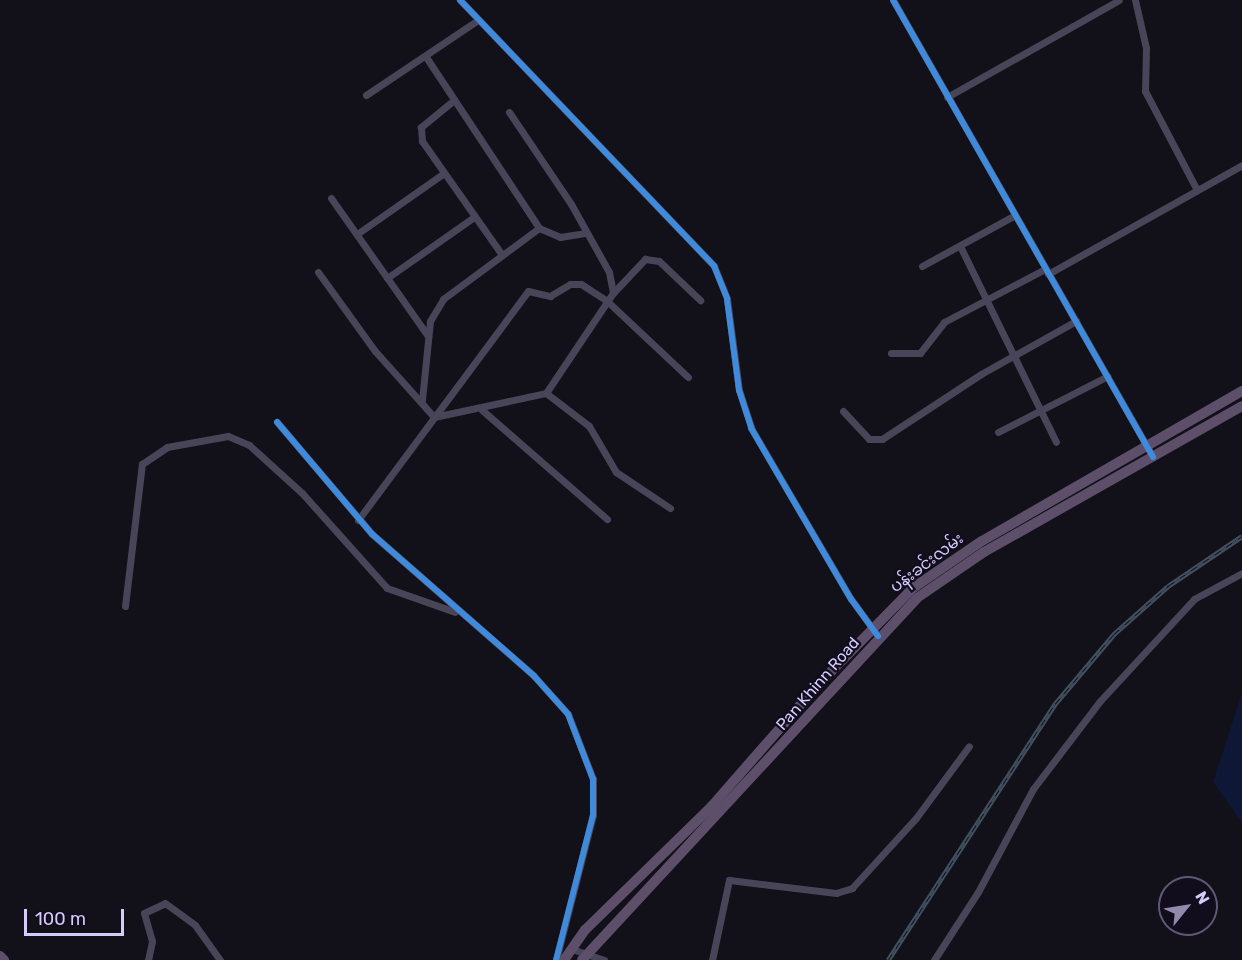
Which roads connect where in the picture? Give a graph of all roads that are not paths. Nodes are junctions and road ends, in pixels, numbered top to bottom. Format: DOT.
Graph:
graph roads {
  1 [pos="460,0"];
  2 [pos="893,0"];
  3 [pos="1119,0"];
  4 [pos="1135,0"];
  5 [pos="478,20"];
  6 [pos="426,57"];
  7 [pos="366,95"];
  8 [pos="947,97"];
  9 [pos="454,100"];
  10 [pos="509,112"];
  11 [pos="1242,165"];
  12 [pos="444,173"];
  13 [pos="1197,190"];
  14 [pos="331,198"];
  15 [pos="1015,215"];
  16 [pos="474,218"];
  17 [pos="539,228"];
  18 [pos="585,233"];
  19 [pos="357,234"];
  20 [pos="960,246"];
  21 [pos="502,255"];
  22 [pos="922,266"];
  23 [pos="318,272"];
  24 [pos="1047,272"];
  25 [pos="387,278"];
  26 [pos="613,293"];
  27 [pos="700,300"];
  28 [pos="607,301"];
  29 [pos="984,301"];
  30 [pos="1076,321"];
  31 [pos="428,336"];
  32 [pos="891,353"];
  33 [pos="1011,356"];
  34 [pos="1108,376"];
  35 [pos="688,377"];
  36 [pos="1242,391"];
  37 [pos="546,393"];
  38 [pos="422,400"];
  39 [pos="1242,406"];
  40 [pos="482,410"];
  41 [pos="1039,410"];
  42 [pos="843,411"];
  43 [pos="434,417"];
  44 [pos="277,422"];
  45 [pos="998,432"];
  46 [pos="1056,442"];
  47 [pos="1146,445"];
  48 [pos="1153,457"];
  49 [pos="670,508"];
  50 [pos="607,519"];
  51 [pos="358,520"];
  52 [pos="1242,573"];
  53 [pos="125,606"];
  54 [pos="459,613"];
  55 [pos="875,632"];
  56 [pos="969,746"];
  57 [pos="572,949"];
  58 [pos="0,956"];
  59 [pos="584,957"];
  60 [pos="4,960"];
  61 [pos="148,960"];
  62 [pos="220,960"];
  63 [pos="556,960"];
  64 [pos="564,960"];
  65 [pos="604,960"];
  66 [pos="712,960"];
  67 [pos="934,960"];
  1 -- 5 [label="street"];
  2 -- 8 [label="street"];
  3 -- 8 [label="street"];
  4 -- 13 [label="street"];
  5 -- 6 [label="street"];
  5 -- 55 [label="street"];
  6 -- 7 [label="street"];
  6 -- 9 [label="street"];
  8 -- 15 [label="street"];
  9 -- 12 [label="street"];
  9 -- 17 [label="street"];
  10 -- 18 [label="street"];
  11 -- 13 [label="street"];
  12 -- 16 [label="street"];
  12 -- 19 [label="street"];
  13 -- 24 [label="street"];
  14 -- 19 [label="street"];
  15 -- 20 [label="street"];
  15 -- 24 [label="street"];
  16 -- 21 [label="street"];
  16 -- 25 [label="street"];
  17 -- 18 [label="street"];
  17 -- 21 [label="street"];
  18 -- 26 [label="street"];
  19 -- 25 [label="street"];
  20 -- 22 [label="street"];
  20 -- 29 [label="street"];
  21 -- 31 [label="street"];
  23 -- 38 [label="street"];
  24 -- 29 [label="street"];
  24 -- 30 [label="street"];
  25 -- 31 [label="street"];
  26 -- 27 [label="street"];
  26 -- 28 [label="street"];
  28 -- 35 [label="street"];
  28 -- 37 [label="street"];
  28 -- 43 [label="street"];
  29 -- 32 [label="street"];
  29 -- 33 [label="street"];
  30 -- 33 [label="street"];
  30 -- 34 [label="street"];
  31 -- 38 [label="street"];
  33 -- 41 [label="street"];
  33 -- 42 [label="street"];
  34 -- 41 [label="street"];
  34 -- 47 [label="street"];
  36 -- 47 [label="main road, ပန်းခင်းလမ်း"];
  37 -- 40 [label="street"];
  37 -- 49 [label="street"];
  38 -- 43 [label="street"];
  39 -- 48 [label="main road, Pan Khinn Road"];
  40 -- 43 [label="street"];
  40 -- 50 [label="street"];
  41 -- 45 [label="street"];
  41 -- 46 [label="street"];
  43 -- 51 [label="street"];
  44 -- 51 [label="street"];
  47 -- 48 [label="street"];
  47 -- 55 [label="main road, ပန်းခင်းလမ်း"];
  48 -- 55 [label="main road, Pan Khinn Road"];
  51 -- 54 [label="street"];
  52 -- 67 [label="street"];
  53 -- 54 [label="street"];
  54 -- 63 [label="street"];
  55 -- 57 [label="main road, ပန်းခင်းလမ်း"];
  55 -- 59 [label="main road, Pan Khinn Road"];
  56 -- 66 [label="street"];
  57 -- 59 [label="street"];
  57 -- 64 [label="main road, ပန်းခင်းလမ်း"];
  58 -- 60 [label="main road"];
  59 -- 65 [label="street"];
  61 -- 62 [label="street"];
}
